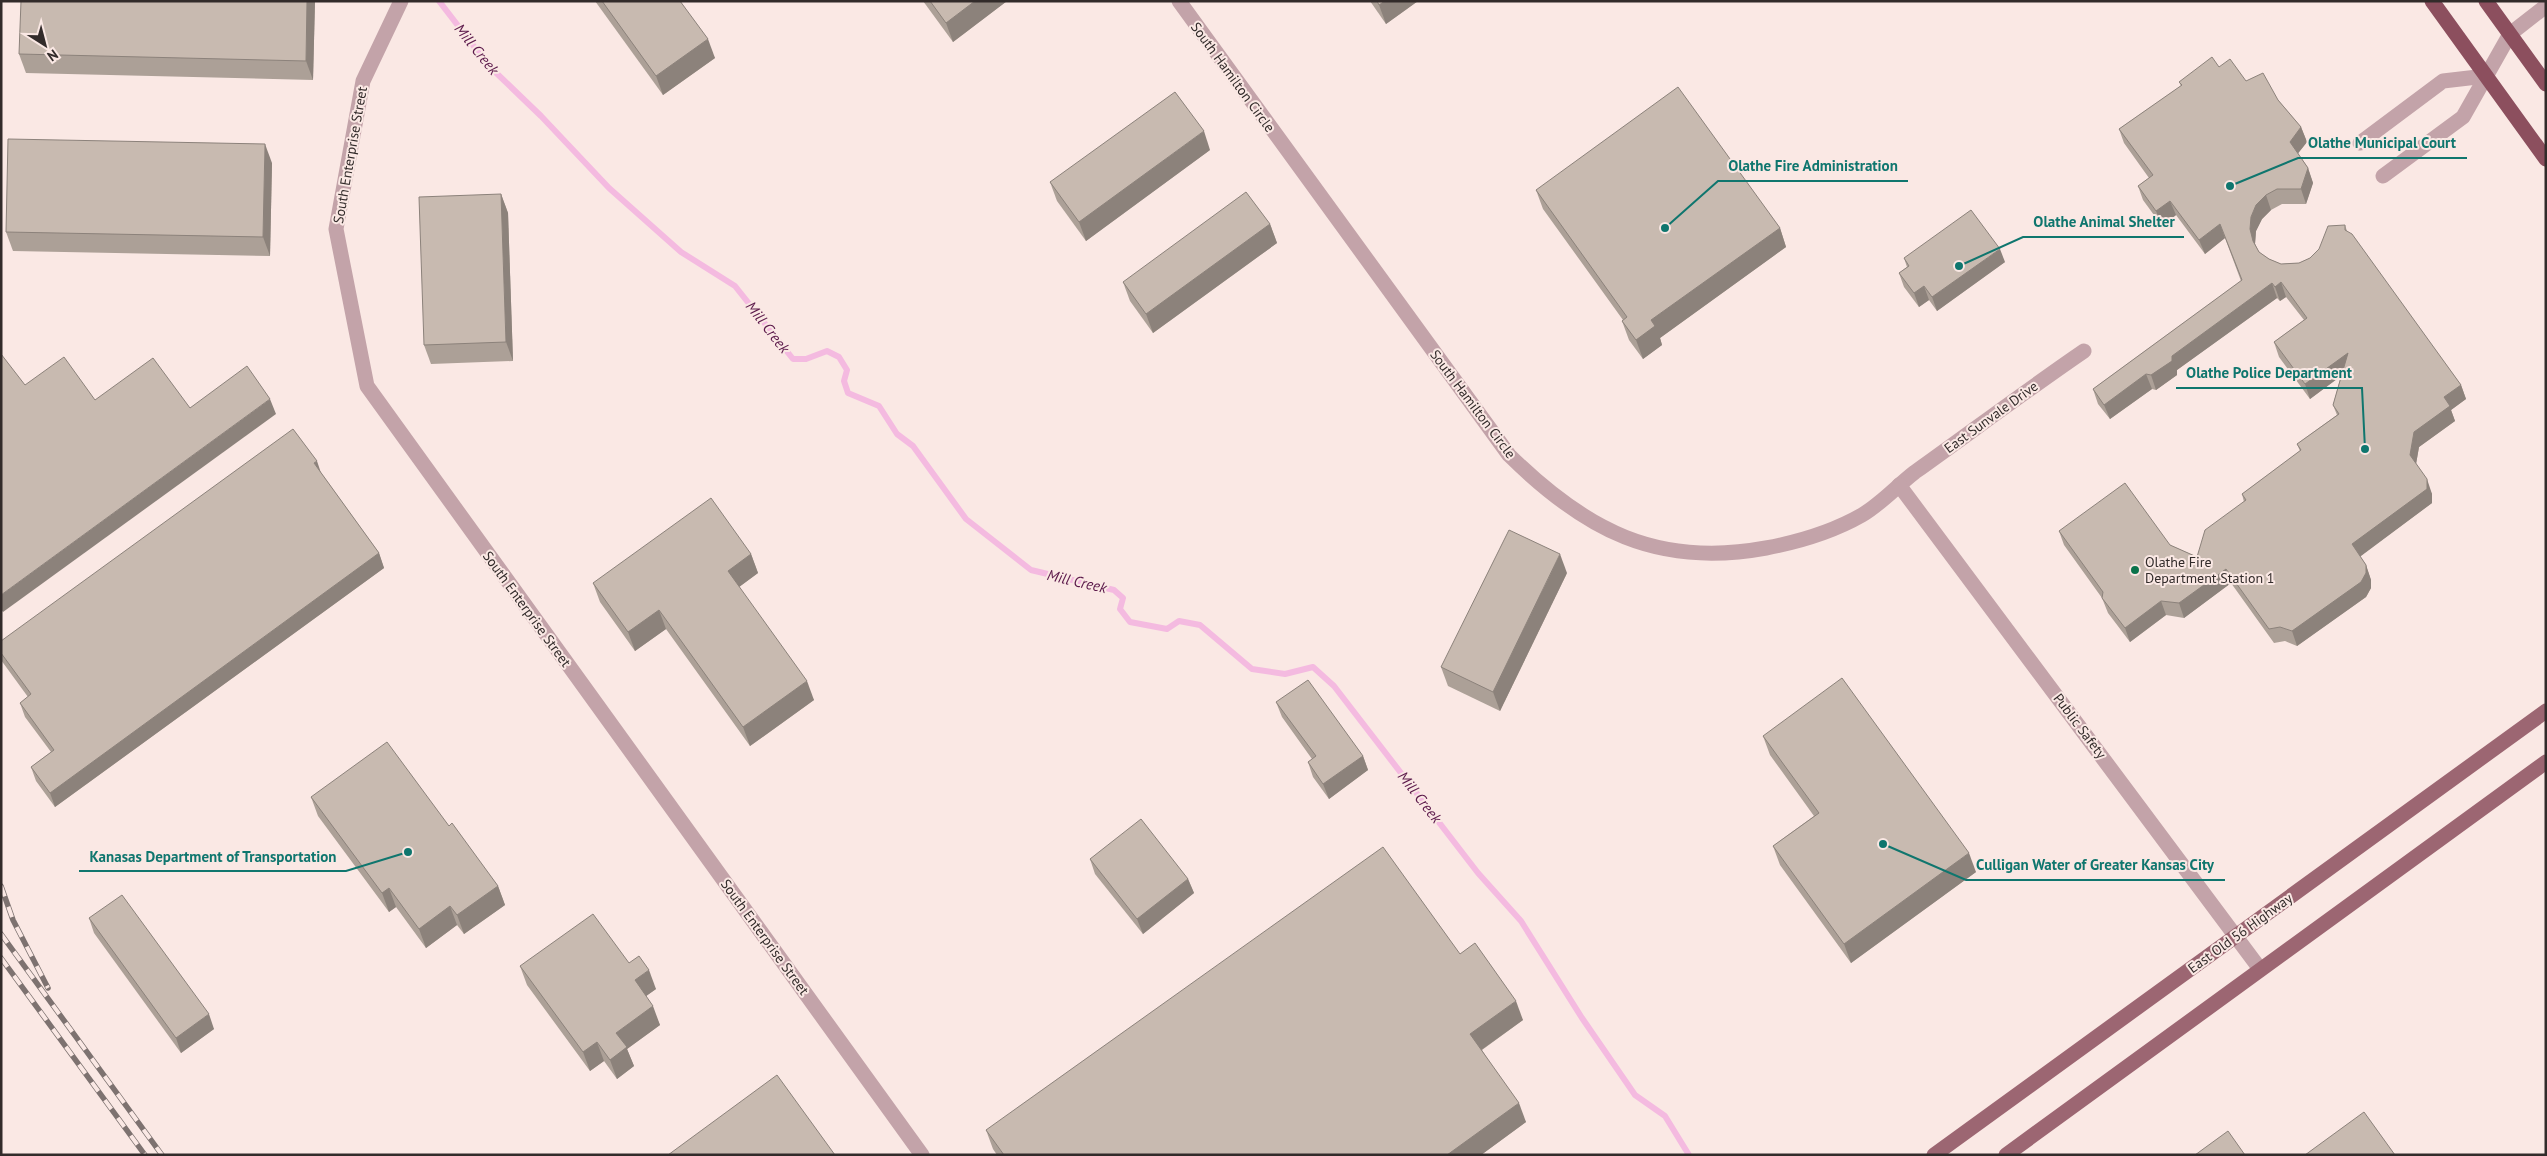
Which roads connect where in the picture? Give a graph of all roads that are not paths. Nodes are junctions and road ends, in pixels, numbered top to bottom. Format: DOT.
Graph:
graph roads {
  1 [pos="401,1"];
  2 [pos="1179,1"];
  3 [pos="2432,1"];
  4 [pos="2486,1"];
  5 [pos="2546,6"];
  6 [pos="2510,34"];
  7 [pos="2486,76"];
  8 [pos="2546,84"];
  9 [pos="2360,143"];
  10 [pos="2546,159"];
  11 [pos="2383,176"];
  12 [pos="2084,351"];
  13 [pos="1899,485"];
  14 [pos="2546,712"];
  15 [pos="2546,762"];
  16 [pos="2235,936"];
  17 [pos="2260,969"];
  18 [pos="922,1155"];
  19 [pos="1934,1155"];
  20 [pos="2006,1155"];
  1 -- 18 [label="street, South Enterprise Street"];
  2 -- 13 [label="street, South Hamilton Circle"];
  3 -- 7 [label="highway"];
  4 -- 6 [label="highway"];
  5 -- 6 [label="street"];
  6 -- 7 [label="street"];
  6 -- 8 [label="highway"];
  7 -- 9 [label="street"];
  7 -- 10 [label="highway"];
  7 -- 11 [label="street"];
  12 -- 13 [label="street, East Sunvale Drive"];
  13 -- 16 [label="street, Public Safety"];
  14 -- 16 [label="main road, East Old 56 Highway"];
  15 -- 17 [label="main road"];
  16 -- 17 [label="street, Public Safety"];
  16 -- 19 [label="main road, East Old 56 Highway"];
  17 -- 20 [label="main road"];
}
